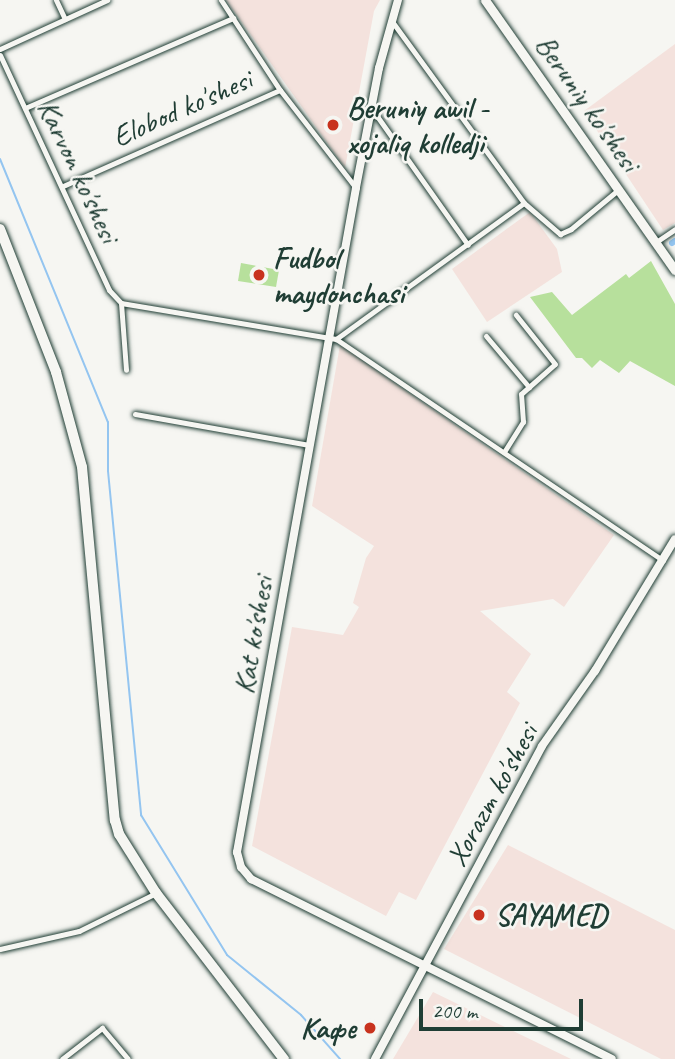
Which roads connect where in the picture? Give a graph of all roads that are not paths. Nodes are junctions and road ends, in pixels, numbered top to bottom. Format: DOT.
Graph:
graph roads {
  1 [pos="56,0"];
  2 [pos="107,0"];
  3 [pos="221,0"];
  4 [pos="398,0"];
  5 [pos="485,0"];
  6 [pos="233,18"];
  7 [pos="65,19"];
  8 [pos="391,20"];
  9 [pos="0,50"];
  10 [pos="0,55"];
  11 [pos="280,90"];
  12 [pos="25,108"];
  13 [pos="372,109"];
  14 [pos="63,186"];
  15 [pos="356,188"];
  16 [pos="619,189"];
  17 [pos="524,203"];
  18 [pos="0,229"];
  19 [pos="675,229"];
  20 [pos="656,242"];
  21 [pos="468,246"];
  22 [pos="675,270"];
  23 [pos="121,303"];
  24 [pos="516,315"];
  25 [pos="486,336"];
  26 [pos="332,338"];
  27 [pos="126,370"];
  28 [pos="529,387"];
  29 [pos="135,414"];
  30 [pos="309,445"];
  31 [pos="503,452"];
  32 [pos="675,539"];
  33 [pos="663,560"];
  34 [pos="156,893"];
  35 [pos="0,949"];
  36 [pos="428,965"];
  37 [pos="282,1058"];
  38 [pos="62,1059"];
  39 [pos="128,1059"];
  40 [pos="375,1059"];
  41 [pos="612,1059"];
  1 -- 7 [label="street"];
  2 -- 7 [label="street"];
  3 -- 6 [label="street"];
  4 -- 8 [label="street, Kat ko'shesi"];
  5 -- 16 [label="main road, Beruniy ko'shesi"];
  6 -- 11 [label="street"];
  6 -- 12 [label="street"];
  7 -- 9 [label="street"];
  8 -- 13 [label="street, Kat ko'shesi"];
  8 -- 17 [label="street"];
  10 -- 12 [label="street, Karvon ko'shesi"];
  11 -- 14 [label="street, Elobod ko'shesi"];
  11 -- 15 [label="street"];
  12 -- 14 [label="street, Karvon ko'shesi"];
  13 -- 15 [label="street, Kat ko'shesi"];
  13 -- 21 [label="street"];
  14 -- 23 [label="street, Karvon ko'shesi"];
  15 -- 26 [label="street, Kat ko'shesi"];
  16 -- 17 [label="street"];
  16 -- 20 [label="main road, Beruniy ko'shesi"];
  17 -- 21 [label="street"];
  18 -- 34 [label="highway"];
  19 -- 20 [label="street"];
  20 -- 22 [label="main road, Beruniy ko'shesi"];
  21 -- 26 [label="street"];
  23 -- 26 [label="street"];
  23 -- 27 [label="street"];
  24 -- 28 [label="street"];
  25 -- 28 [label="street"];
  26 -- 30 [label="street, Kat ko'shesi"];
  26 -- 31 [label="street"];
  28 -- 31 [label="street"];
  29 -- 30 [label="street"];
  30 -- 36 [label="street, Kat ko'shesi"];
  31 -- 33 [label="street"];
  32 -- 33 [label="street, Xorazm ko'shesi"];
  33 -- 36 [label="street, Xorazm ko'shesi"];
  34 -- 35 [label="street"];
  34 -- 37 [label="highway"];
  36 -- 40 [label="street, Xorazm ko'shesi"];
  36 -- 41 [label="street, Kat ko'shesi"];
  38 -- 39 [label="street"];
}
